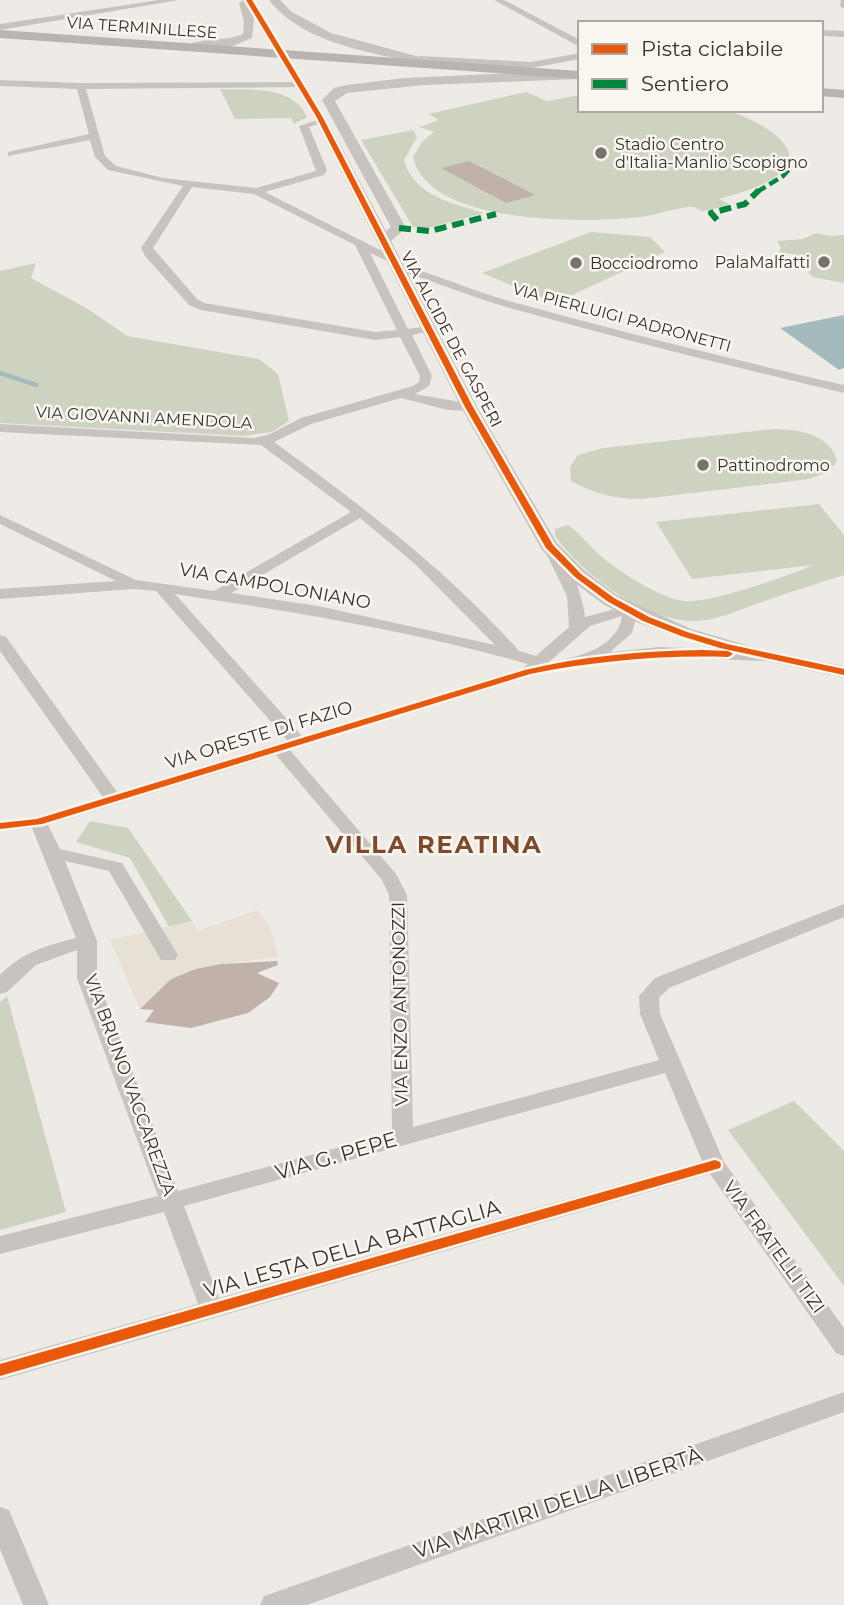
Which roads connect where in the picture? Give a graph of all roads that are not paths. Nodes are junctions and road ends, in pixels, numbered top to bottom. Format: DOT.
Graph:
graph roads {
  1 [pos="90,0"];
  2 [pos="175,0"];
  3 [pos="243,0"];
  4 [pos="249,0"];
  5 [pos="266,0"];
  6 [pos="274,0"];
  7 [pos="498,0"];
  8 [pos="114,11"];
  9 [pos="3,32"];
  10 [pos="823,33"];
  11 [pos="844,34"];
  12 [pos="578,43"];
  13 [pos="169,47"];
  14 [pos="281,54"];
  15 [pos="313,56"];
  16 [pos="578,56"];
  17 [pos="420,59"];
  18 [pos="440,64"];
  19 [pos="289,67"];
  20 [pos="0,69"];
  21 [pos="522,71"];
  22 [pos="578,75"];
  23 [pos="578,75"];
  24 [pos="463,80"];
  25 [pos="0,83"];
  26 [pos="419,83"];
  27 [pos="24,84"];
  28 [pos="299,84"];
  29 [pos="221,85"];
  30 [pos="81,86"];
  31 [pos="823,92"];
  32 [pos="844,94"];
  33 [pos="309,100"];
  34 [pos="321,120"];
  35 [pos="93,135"];
  36 [pos="12,153"];
  37 [pos="190,183"];
  38 [pos="257,191"];
  39 [pos="382,241"];
  40 [pos="360,245"];
  41 [pos="394,263"];
  42 [pos="428,330"];
  43 [pos="403,333"];
  44 [pos="844,389"];
  45 [pos="405,395"];
  46 [pos="468,407"];
  47 [pos="0,428"];
  48 [pos="263,440"];
  49 [pos="361,512"];
  50 [pos="0,519"];
  51 [pos="549,546"];
  52 [pos="133,583"];
  53 [pos="160,587"];
  54 [pos="0,594"];
  55 [pos="219,594"];
  56 [pos="630,610"];
  57 [pos="576,626"];
  58 [pos="1,643"];
  59 [pos="513,655"];
  60 [pos="770,657"];
  61 [pos="582,660"];
  62 [pos="534,667"];
  63 [pos="844,672"];
  64 [pos="298,741"];
  65 [pos="278,747"];
  66 [pos="113,799"];
  67 [pos="38,822"];
  68 [pos="0,826"];
  69 [pos="53,852"];
  70 [pos="844,910"];
  71 [pos="88,941"];
  72 [pos="38,954"];
  73 [pos="167,955"];
  74 [pos="0,964"];
  75 [pos="0,987"];
  76 [pos="670,1064"];
  77 [pos="403,1137"];
  78 [pos="715,1165"];
  79 [pos="173,1201"];
  80 [pos="0,1245"];
  81 [pos="212,1310"];
  82 [pos="844,1346"];
  83 [pos="0,1370"];
  84 [pos="844,1402"];
  85 [pos="0,1518"];
  86 [pos="36,1605"];
  87 [pos="273,1605"];
  1 -- 8 [label="street"];
  2 -- 8 [label="street"];
  3 -- 13 [label="street"];
  4 -- 14 [label="street, VIA ALCIDE DE GASPERI"];
  5 -- 14 [label="street"];
  6 -- 17 [label="street"];
  7 -- 12 [label="street"];
  8 -- 9 [label="street"];
  9 -- 13 [label="main road, VIA TERMINILLESE"];
  10 -- 11 [label="street"];
  13 -- 14 [label="main road, VIA TERMINILLESE"];
  14 -- 15 [label="main road, VIA TERMINILLESE"];
  14 -- 19 [label="street, VIA ALCIDE DE GASPERI"];
  15 -- 18 [label="main road, VIA TERMINILLESE"];
  15 -- 19 [label="street"];
  16 -- 17 [label="street"];
  17 -- 18 [label="street"];
  18 -- 21 [label="main road, VIA TERMINILLESE"];
  19 -- 28 [label="street, VIA ALCIDE DE GASPERI"];
  20 -- 27 [label="street"];
  21 -- 22 [label="main road, VIA TERMINILLESE"];
  21 -- 24 [label="street"];
  23 -- 24 [label="street"];
  24 -- 26 [label="street"];
  25 -- 27 [label="street"];
  26 -- 28 [label="street"];
  26 -- 39 [label="street"];
  27 -- 30 [label="street"];
  28 -- 29 [label="street"];
  28 -- 33 [label="street, VIA ALCIDE DE GASPERI"];
  29 -- 30 [label="street"];
  29 -- 33 [label="street"];
  30 -- 35 [label="street"];
  31 -- 32 [label="main road"];
  33 -- 34 [label="street, VIA ALCIDE DE GASPERI"];
  34 -- 38 [label="street"];
  34 -- 39 [label="street, VIA ALCIDE DE GASPERI"];
  35 -- 36 [label="street"];
  35 -- 37 [label="street"];
  37 -- 38 [label="street"];
  37 -- 43 [label="street"];
  38 -- 40 [label="street, VIA PIERLUIGI PADRONETTI"];
  39 -- 41 [label="street, VIA ALCIDE DE GASPERI"];
  40 -- 41 [label="street, VIA PIERLUIGI PADRONETTI"];
  40 -- 43 [label="street"];
  41 -- 42 [label="street, VIA ALCIDE DE GASPERI"];
  41 -- 44 [label="street, VIA PIERLUIGI PADRONETTI"];
  42 -- 43 [label="street"];
  42 -- 46 [label="street, VIA ALCIDE DE GASPERI"];
  43 -- 45 [label="street"];
  45 -- 46 [label="street"];
  45 -- 48 [label="street, VIA GIOVANNI AMENDOLA"];
  46 -- 51 [label="street, VIA ALCIDE DE GASPERI"];
  47 -- 48 [label="street, VIA GIOVANNI AMENDOLA"];
  48 -- 49 [label="street"];
  49 -- 55 [label="street"];
  49 -- 59 [label="street"];
  50 -- 52 [label="street"];
  51 -- 56 [label="street, VIA ALCIDE DE GASPERI"];
  51 -- 57 [label="street"];
  52 -- 53 [label="street, VIA CAMPOLONIANO"];
  52 -- 54 [label="street, VIA CAMPOLONIANO"];
  53 -- 55 [label="street, VIA CAMPOLONIANO"];
  53 -- 64 [label="street"];
  55 -- 59 [label="street, VIA CAMPOLONIANO"];
  56 -- 57 [label="street"];
  56 -- 60 [label="street"];
  56 -- 61 [label="street"];
  57 -- 62 [label="street"];
  58 -- 66 [label="street"];
  59 -- 62 [label="street, VIA CAMPOLONIANO"];
  60 -- 61 [label="street"];
  60 -- 63 [label="street"];
  61 -- 62 [label="street, VIA ORESTE DI FAZIO"];
  62 -- 64 [label="street, VIA ORESTE DI FAZIO"];
  64 -- 65 [label="street, VIA ORESTE DI FAZIO"];
  65 -- 66 [label="street, VIA ORESTE DI FAZIO"];
  65 -- 77 [label="street, VIA ENZO ANTONOZZI"];
  66 -- 67 [label="street, VIA ORESTE DI FAZIO"];
  67 -- 68 [label="street, VIA ORESTE DI FAZIO"];
  67 -- 69 [label="street, VIA BRUNO VACCAREZZA"];
  69 -- 71 [label="street, VIA BRUNO VACCAREZZA"];
  69 -- 73 [label="street"];
  70 -- 76 [label="street, VIA FRATELLI TIZI"];
  71 -- 72 [label="street"];
  71 -- 79 [label="street, VIA BRUNO VACCAREZZA"];
  72 -- 74 [label="street"];
  72 -- 75 [label="street"];
  76 -- 77 [label="street, VIA G. PEPE"];
  76 -- 78 [label="street, VIA FRATELLI TIZI"];
  77 -- 79 [label="street, VIA G. PEPE"];
  78 -- 81 [label="street, VIA LESTA DELLA BATTAGLIA"];
  78 -- 82 [label="street, VIA FRATELLI TIZI"];
  79 -- 80 [label="street, VIA G. PEPE"];
  79 -- 81 [label="street, VIA BRUNO VACCAREZZA"];
  81 -- 83 [label="street, VIA LESTA DELLA BATTAGLIA"];
  84 -- 87 [label="street, VIA MARTIRI DELLA LIBERTÀ"];
  85 -- 86 [label="street"];
}
